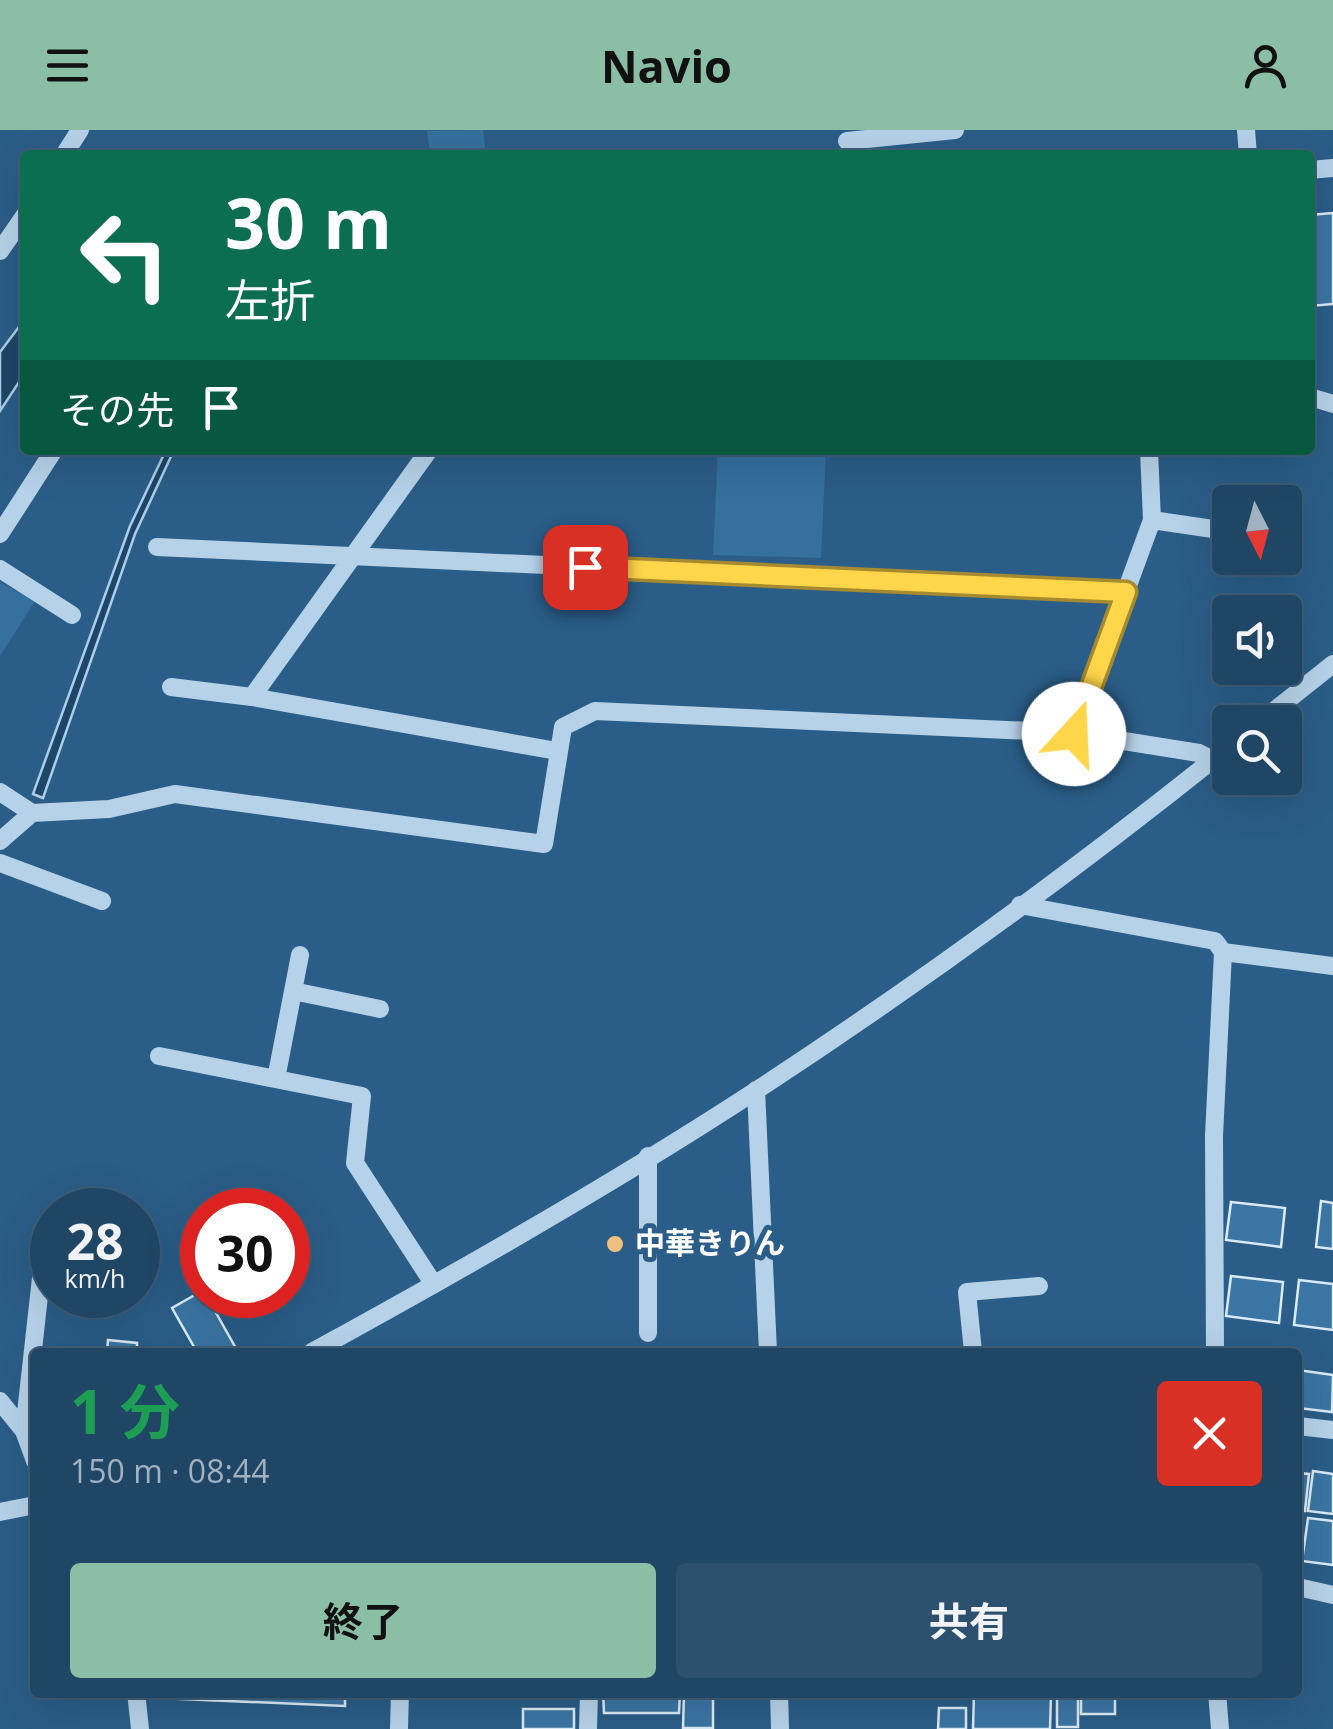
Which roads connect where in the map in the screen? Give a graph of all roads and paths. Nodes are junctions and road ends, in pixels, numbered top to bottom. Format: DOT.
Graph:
graph roads {
  1 [pos="955,130"];
  2 [pos="847,142"];
  3 [pos="20,222"];
  4 [pos="0,251"];
  5 [pos="51,455"];
  6 [pos="426,455"];
  7 [pos="1150,455"];
  8 [pos="1152,520"];
  9 [pos="1212,528"];
  10 [pos="0,534"];
  11 [pos="157,547"];
  12 [pos="353,556"];
  13 [pos="0,569"];
  14 [pos="1126,592"];
  15 [pos="72,615"];
  16 [pos="1333,664"];
  17 [pos="170,687"];
  18 [pos="252,697"];
  19 [pos="1281,705"];
  20 [pos="1074,734"];
  21 [pos="558,751"];
  22 [pos="1212,760"];
  23 [pos="1212,761"];
  24 [pos="0,792"];
  25 [pos="32,813"];
  26 [pos="0,841"];
  27 [pos="0,863"];
  28 [pos="102,901"];
  29 [pos="1020,906"];
  30 [pos="1223,952"];
  31 [pos="300,955"];
  32 [pos="1333,966"];
  33 [pos="293,991"];
  34 [pos="380,1009"];
  35 [pos="160,1056"];
  36 [pos="276,1079"];
  37 [pos="756,1090"];
  38 [pos="648,1156"];
  39 [pos="432,1284"];
  40 [pos="1039,1286"];
  41 [pos="37,1318"];
  42 [pos="648,1333"];
  43 [pos="33,1348"];
  44 [pos="319,1348"];
  45 [pos="768,1348"];
  46 [pos="973,1348"];
  47 [pos="1215,1348"];
  48 [pos="30,1377"];
  49 [pos="0,1401"];
  50 [pos="1302,1426"];
  51 [pos="1333,1430"];
  52 [pos="24,1431"];
  53 [pos="30,1448"];
  54 [pos="30,1506"];
  55 [pos="0,1512"];
  56 [pos="1302,1588"];
  57 [pos="1333,1595"];
  58 [pos="137,1698"];
  59 [pos="400,1698"];
  60 [pos="589,1698"];
  61 [pos="779,1698"];
  62 [pos="1217,1698"];
  63 [pos="140,1729"];
  64 [pos="400,1729"];
  65 [pos="588,1729"];
  66 [pos="780,1729"];
  67 [pos="1220,1729"];
  1 -- 2 [label="street"];
  3 -- 4 [label="street"];
  5 -- 10 [label="street"];
  6 -- 12 [label="street"];
  7 -- 8 [label="street"];
  8 -- 9 [label="street"];
  8 -- 14 [label="street"];
  11 -- 12 [label="street"];
  12 -- 14 [label="street"];
  12 -- 18 [label="street"];
  13 -- 15 [label="street"];
  14 -- 20 [label="street"];
  16 -- 19 [label="street"];
  17 -- 18 [label="street"];
  18 -- 21 [label="street"];
  20 -- 21 [label="street"];
  20 -- 22 [label="street"];
  21 -- 25 [label="street"];
  23 -- 29 [label="street"];
  24 -- 25 [label="street"];
  25 -- 26 [label="street"];
  27 -- 28 [label="street"];
  29 -- 30 [label="street"];
  29 -- 37 [label="street"];
  30 -- 32 [label="street"];
  30 -- 47 [label="street"];
  31 -- 33 [label="street"];
  33 -- 34 [label="street"];
  33 -- 36 [label="street"];
  35 -- 36 [label="street"];
  36 -- 39 [label="street"];
  37 -- 38 [label="street"];
  37 -- 45 [label="street"];
  38 -- 39 [label="street"];
  38 -- 42 [label="street"];
  39 -- 44 [label="street"];
  40 -- 46 [label="street"];
  41 -- 43 [label="street"];
  48 -- 52 [label="street"];
  49 -- 52 [label="street"];
  50 -- 51 [label="street"];
  52 -- 53 [label="street"];
  54 -- 55 [label="street"];
  56 -- 57 [label="street"];
  58 -- 63 [label="street"];
  59 -- 64 [label="street"];
  60 -- 65 [label="street"];
  61 -- 66 [label="street"];
  62 -- 67 [label="street"];
}
